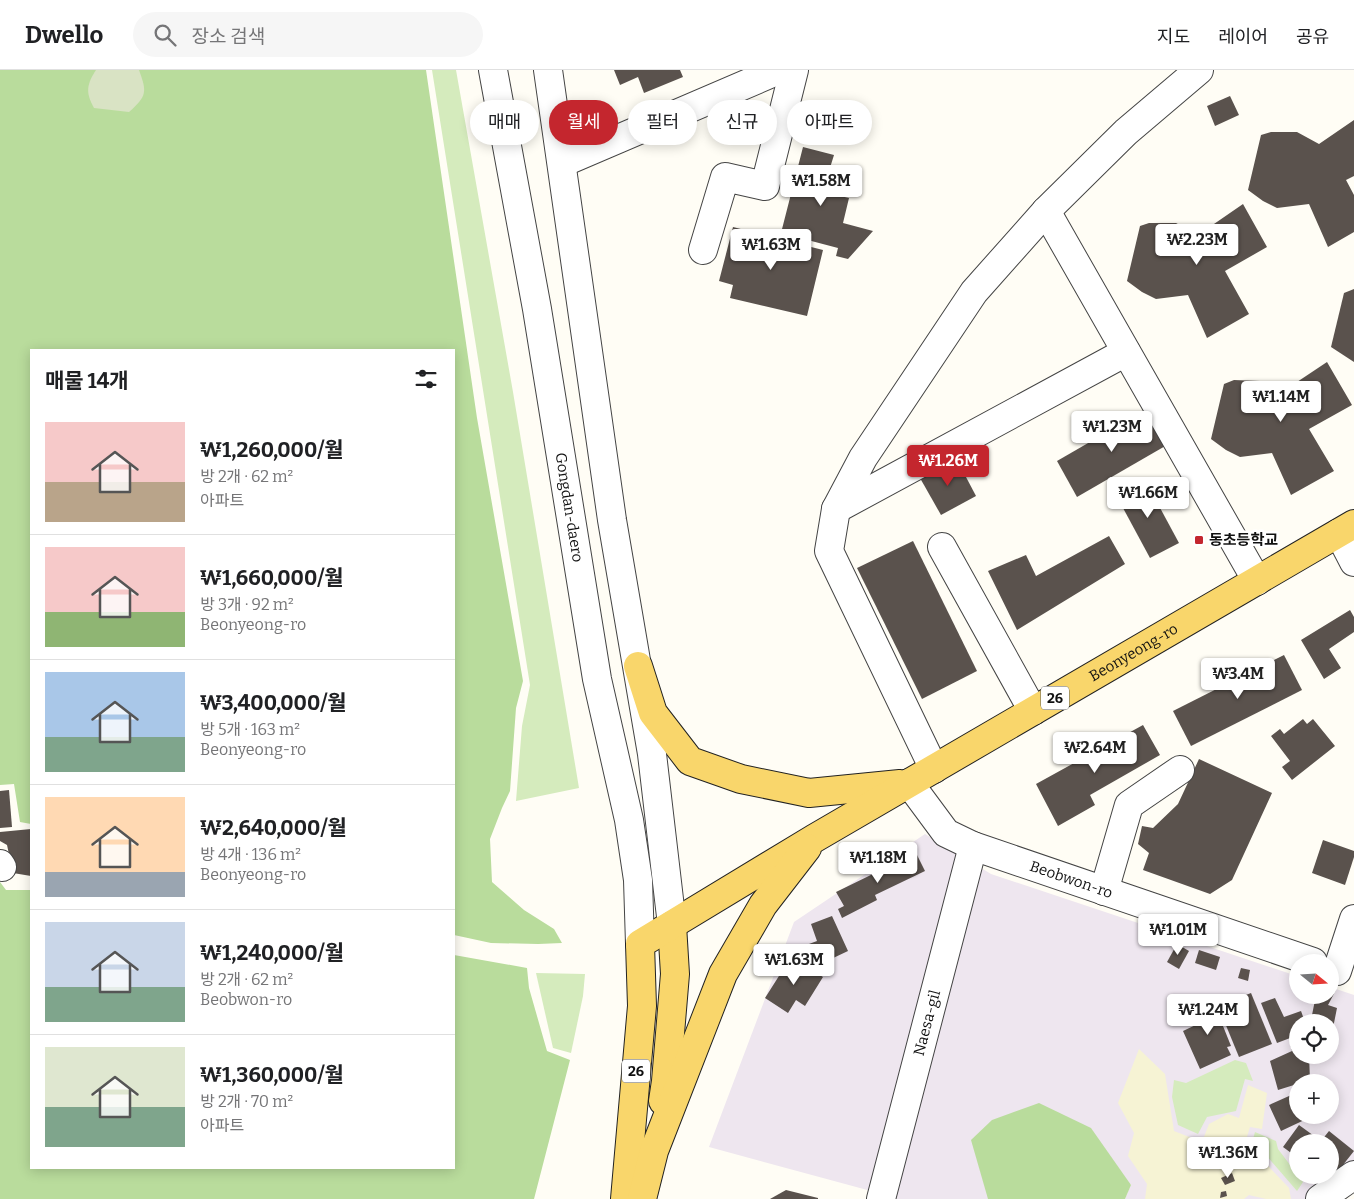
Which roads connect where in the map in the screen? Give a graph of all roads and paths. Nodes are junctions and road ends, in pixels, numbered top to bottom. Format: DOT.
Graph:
graph roads {
  1 [pos="493,70"];
  2 [pos="548,70"];
  3 [pos="779,70"];
  4 [pos="794,70"];
  5 [pos="1199,70"];
  6 [pos="562,163"];
  7 [pos="1046,211"];
  8 [pos="703,250"];
  9 [pos="1126,352"];
  10 [pos="836,509"];
  11 [pos="1346,528"];
  12 [pos="942,546"];
  13 [pos="1354,562"];
  14 [pos="1257,581"];
  15 [pos="638,666"];
  16 [pos="1033,711"];
  17 [pos="934,769"];
  18 [pos="1180,770"];
  19 [pos="909,784"];
  20 [pos="816,838"];
  21 [pos="973,846"];
  22 [pos="1104,891"];
  23 [pos="1354,919"];
  24 [pos="672,925"];
  25 [pos="640,944"];
  26 [pos="1289,955"];
  27 [pos="1339,955"];
  28 [pos="654,1151"];
  29 [pos="1354,1175"];
  30 [pos="625,1199"];
  31 [pos="642,1199"];
  32 [pos="882,1199"];
  33 [pos="1320,1199"];
  1 -- 25 [label="street, Gongdan-daero"];
  2 -- 6 [label="street"];
  3 -- 6 [label="street"];
  4 -- 8 [label="street"];
  5 -- 7 [label="street"];
  6 -- 15 [label="street"];
  7 -- 9 [label="street"];
  7 -- 10 [label="street"];
  9 -- 10 [label="street"];
  9 -- 14 [label="street"];
  10 -- 17 [label="street"];
  11 -- 13 [label="street"];
  11 -- 14 [label="main road, Beonyeong-ro / 26"];
  12 -- 16 [label="street"];
  14 -- 16 [label="main road, Beonyeong-ro / 26"];
  15 -- 19 [label="main road"];
  15 -- 24 [label="street"];
  16 -- 17 [label="main road, Beonyeong-ro / 26"];
  17 -- 19 [label="main road, Beonyeong-ro / 26"];
  18 -- 22 [label="street"];
  19 -- 20 [label="main road, Beonyeong-ro / 26"];
  19 -- 21 [label="street, Beobwon-ro"];
  20 -- 24 [label="main road, Beonyeong-ro / 26"];
  20 -- 28 [label="main road"];
  21 -- 22 [label="street, Beobwon-ro"];
  21 -- 32 [label="street, Naesa-gil"];
  22 -- 26 [label="street, Beobwon-ro"];
  23 -- 27 [label="street"];
  24 -- 25 [label="main road, Beonyeong-ro"];
  24 -- 28 [label="main road"];
  25 -- 30 [label="main road, 26"];
  28 -- 31 [label="main road"];
  29 -- 33 [label="street"];
}
